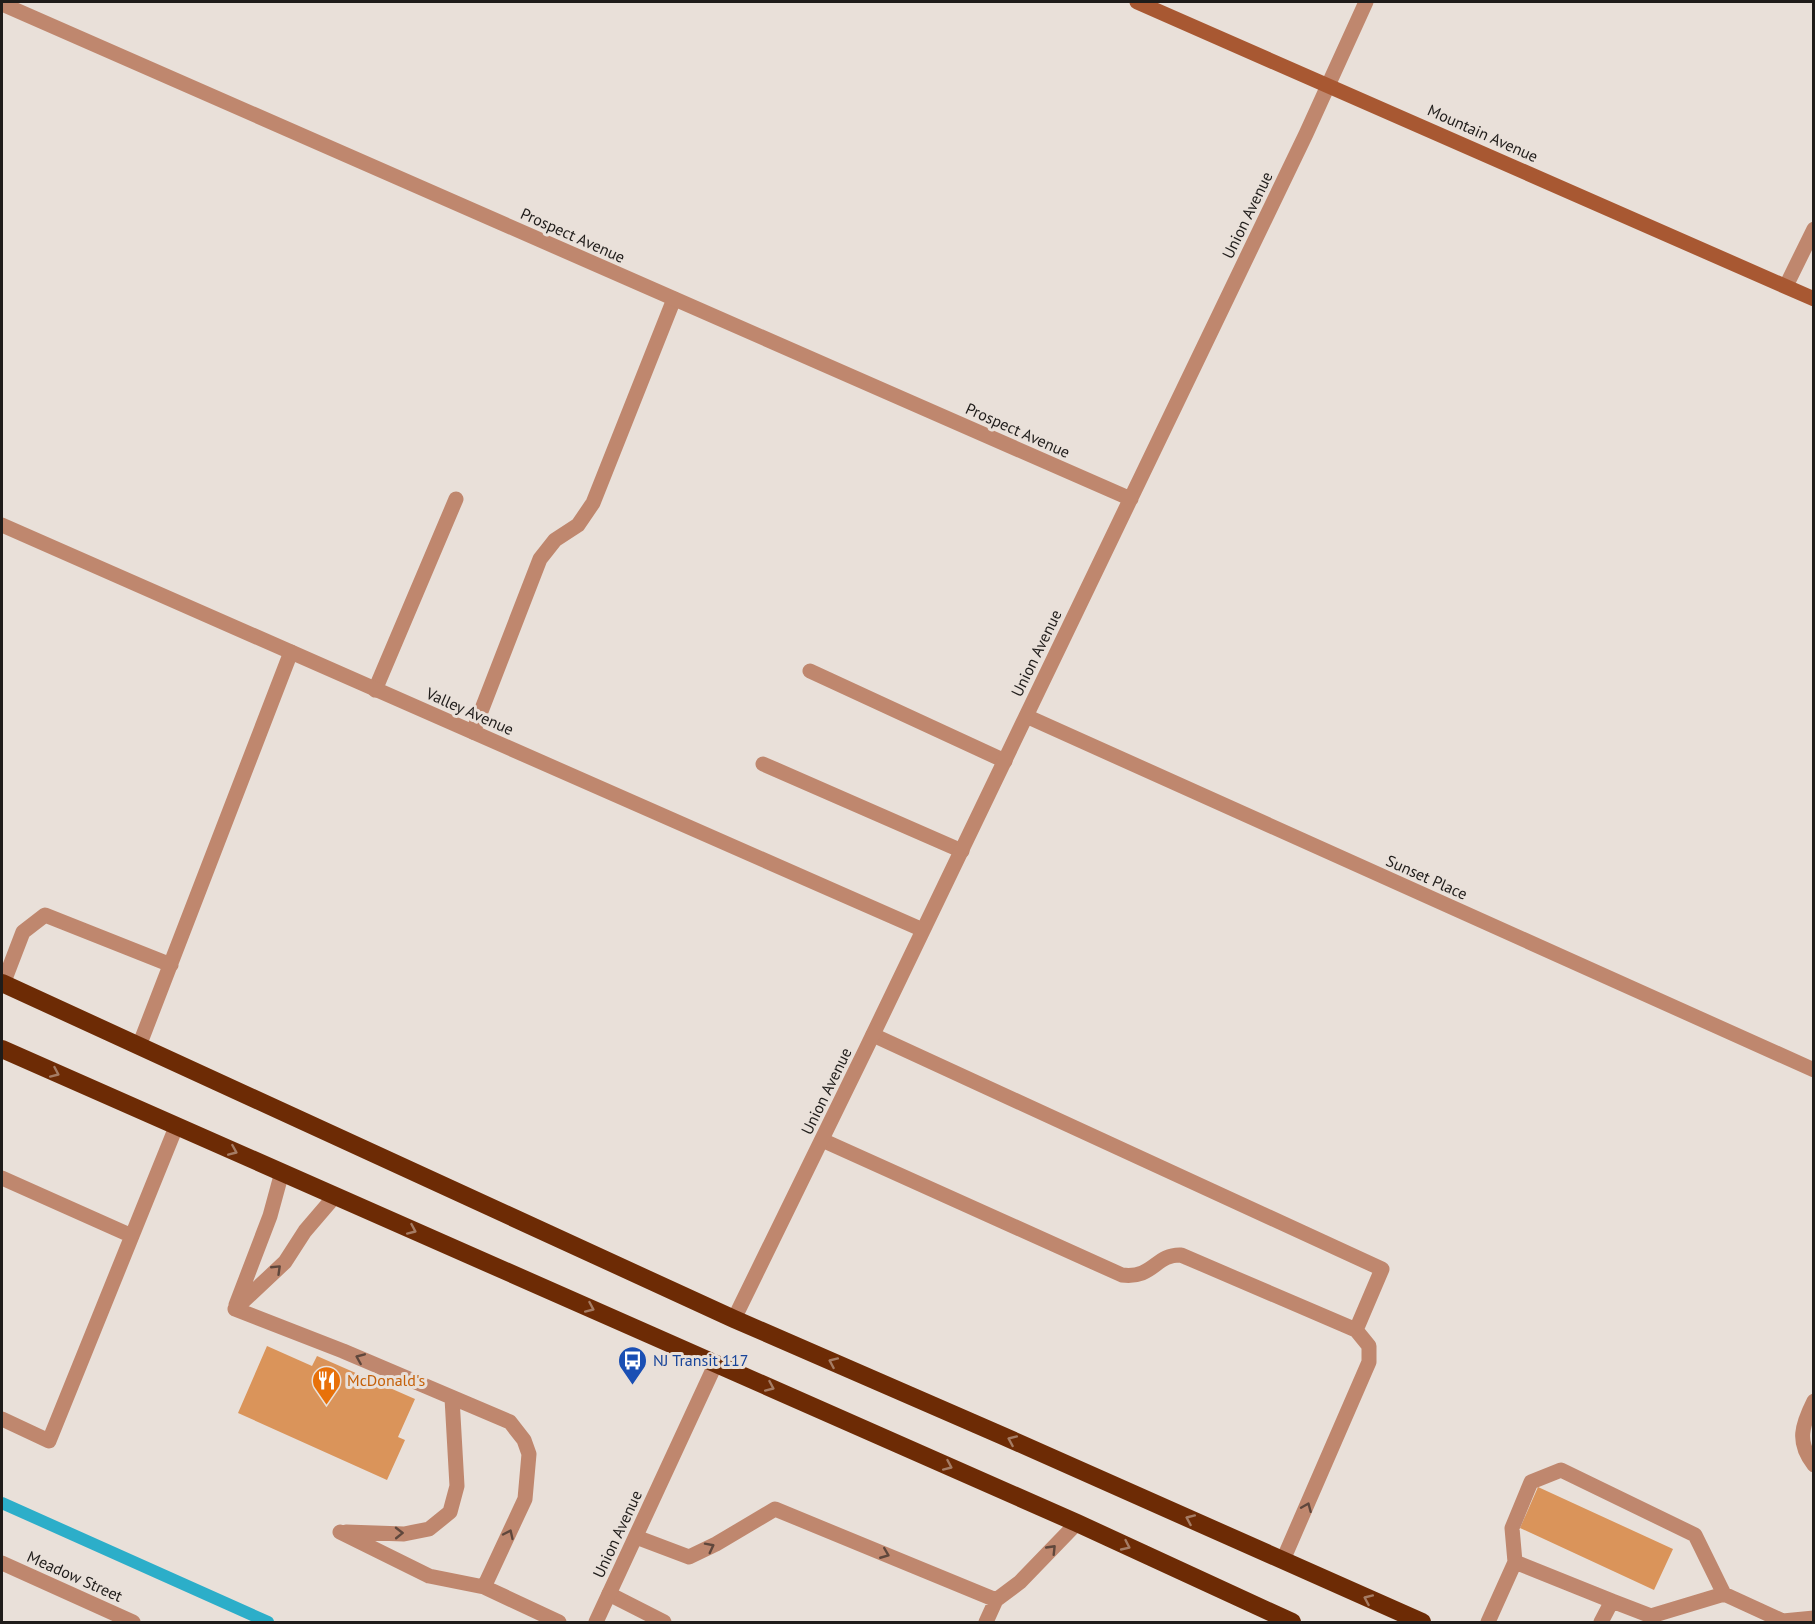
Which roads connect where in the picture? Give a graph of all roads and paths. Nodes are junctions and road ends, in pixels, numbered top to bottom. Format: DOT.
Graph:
graph roads {
  1 [pos="1137,2"];
  2 [pos="1366,2"];
  3 [pos="2,4"];
  4 [pos="1329,85"];
  5 [pos="1814,229"];
  6 [pos="1786,286"];
  7 [pos="1814,298"];
  8 [pos="674,299"];
  9 [pos="456,499"];
  10 [pos="1131,499"];
  11 [pos="2,525"];
  12 [pos="291,652"];
  13 [pos="810,671"];
  14 [pos="375,690"];
  15 [pos="1026,716"];
  16 [pos="472,732"];
  17 [pos="1005,760"];
  18 [pos="763,764"];
  19 [pos="962,851"];
  20 [pos="923,930"];
  21 [pos="171,965"];
  22 [pos="2,984"];
  23 [pos="873,1035"];
  24 [pos="139,1046"];
  25 [pos="2,1049"];
  26 [pos="1814,1071"];
  27 [pos="176,1127"];
  28 [pos="822,1140"];
  29 [pos="282,1172"];
  30 [pos="2,1178"];
  31 [pos="335,1196"];
  32 [pos="132,1236"];
  33 [pos="235,1309"];
  34 [pos="734,1319"];
  35 [pos="1356,1330"];
  36 [pos="716,1364"];
  37 [pos="452,1398"];
  38 [pos="1814,1401"];
  39 [pos="2,1420"];
  40 [pos="1814,1465"];
  41 [pos="1077,1523"];
  42 [pos="636,1537"];
  43 [pos="1283,1560"];
  44 [pos="1515,1562"];
  45 [pos="2,1563"];
  46 [pos="484,1587"];
  47 [pos="609,1594"];
  48 [pos="1724,1594"];
  49 [pos="996,1600"];
  50 [pos="1612,1601"];
  51 [pos="1814,1618"];
  52 [pos="133,1623"];
  53 [pos="559,1623"];
  54 [pos="596,1623"];
  55 [pos="664,1623"];
  56 [pos="986,1623"];
  57 [pos="1292,1623"];
  58 [pos="1422,1623"];
  59 [pos="1488,1623"];
  60 [pos="1601,1623"];
  1 -- 4 [label="street, Mountain Avenue"];
  2 -- 4 [label="street, Union Avenue"];
  3 -- 8 [label="street, Prospect Avenue"];
  4 -- 6 [label="street, Mountain Avenue"];
  4 -- 10 [label="street, Union Avenue"];
  5 -- 6 [label="street"];
  6 -- 7 [label="street, Mountain Avenue"];
  8 -- 10 [label="street, Prospect Avenue"];
  8 -- 16 [label="street"];
  9 -- 14 [label="street"];
  10 -- 15 [label="street, Union Avenue"];
  11 -- 12 [label="street, Valley Avenue"];
  12 -- 14 [label="street, Valley Avenue"];
  12 -- 21 [label="street"];
  13 -- 17 [label="street"];
  14 -- 16 [label="street, Valley Avenue"];
  15 -- 17 [label="street, Union Avenue"];
  15 -- 26 [label="street, Sunset Place"];
  16 -- 20 [label="street, Valley Avenue"];
  17 -- 19 [label="street, Union Avenue"];
  18 -- 19 [label="street"];
  19 -- 20 [label="street, Union Avenue"];
  20 -- 23 [label="street, Union Avenue"];
  21 -- 22 [label="street"];
  21 -- 24 [label="street"];
  22 -- 24 [label="highway"];
  23 -- 28 [label="street, Union Avenue"];
  23 -- 35 [label="street"];
  24 -- 34 [label="highway"];
  25 -- 27 [label="highway, one-way"];
  27 -- 29 [label="highway, one-way"];
  27 -- 32 [label="street"];
  28 -- 34 [label="street, Union Avenue"];
  28 -- 35 [label="street"];
  29 -- 31 [label="highway"];
  29 -- 33 [label="street"];
  30 -- 32 [label="street"];
  33 -- 31 [label="street, one-way"];
  31 -- 36 [label="highway, one-way"];
  32 -- 39 [label="street"];
  37 -- 33 [label="street, one-way"];
  43 -- 34 [label="highway, one-way"];
  43 -- 35 [label="street, one-way"];
  36 -- 41 [label="highway, one-way"];
  36 -- 42 [label="street, Union Avenue"];
  46 -- 37 [label="street, one-way"];
  46 -- 37 [label="street, one-way"];
  38 -- 40 [label="street"];
  49 -- 41 [label="street, one-way"];
  41 -- 57 [label="highway, one-way"];
  42 -- 47 [label="street, Union Avenue"];
  42 -- 49 [label="street, one-way"];
  58 -- 43 [label="highway, one-way"];
  44 -- 48 [label="street"];
  44 -- 50 [label="street"];
  44 -- 59 [label="street"];
  45 -- 52 [label="street, Meadow Street"];
  46 -- 53 [label="street"];
  47 -- 54 [label="street, Union Avenue"];
  47 -- 55 [label="street"];
  48 -- 50 [label="street"];
  48 -- 51 [label="street"];
  49 -- 56 [label="street"];
  50 -- 60 [label="street"];
}
